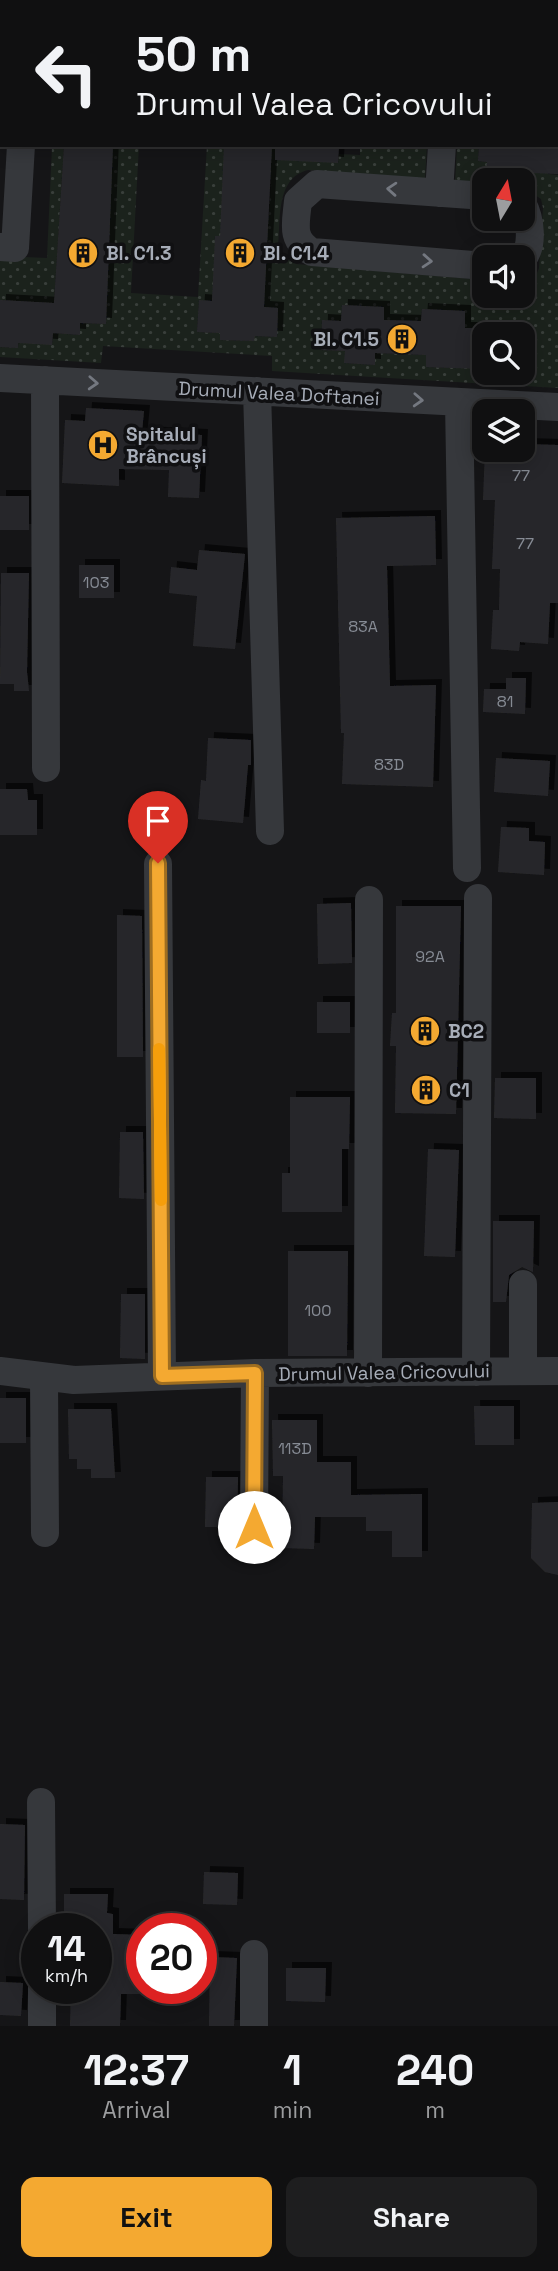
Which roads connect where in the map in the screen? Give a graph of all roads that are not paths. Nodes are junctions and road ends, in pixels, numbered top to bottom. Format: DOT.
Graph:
graph roads {
  1 [pos="442,147"];
  2 [pos="13,158"];
  3 [pos="439,193"];
  4 [pos="472,195"];
  5 [pos="0,247"];
  6 [pos="472,265"];
  7 [pos="0,378"];
  8 [pos="45,380"];
  9 [pos="257,391"];
  10 [pos="459,402"];
  11 [pos="558,407"];
  12 [pos="46,768"];
  13 [pos="270,831"];
  14 [pos="158,863"];
  15 [pos="467,868"];
  16 [pos="478,898"];
  17 [pos="369,900"];
  18 [pos="523,1284"];
  19 [pos="523,1370"];
  20 [pos="0,1371"];
  21 [pos="558,1371"];
  22 [pos="475,1372"];
  23 [pos="255,1373"];
  24 [pos="368,1373"];
  25 [pos="162,1376"];
  26 [pos="44,1379"];
  27 [pos="254,1527"];
  28 [pos="45,1533"];
  29 [pos="41,1802"];
  30 [pos="41,1913"];
  31 [pos="254,1954"];
  32 [pos="42,2004"];
  33 [pos="42,2026"];
  34 [pos="254,2026"];
  1 -- 3 [label="street"];
  2 -- 5 [label="street"];
  3 -- 4 [label="street"];
  3 -- 6 [label="street, one-way"];
  7 -- 8 [label="street, Drumul Valea Doftanei"];
  8 -- 9 [label="street, Drumul Valea Doftanei, one-way"];
  8 -- 12 [label="street"];
  9 -- 10 [label="street, Drumul Valea Doftanei, one-way"];
  9 -- 13 [label="street"];
  10 -- 11 [label="street, Drumul Valea Doftanei"];
  10 -- 15 [label="street"];
  14 -- 25 [label="street"];
  16 -- 22 [label="street"];
  17 -- 24 [label="street"];
  18 -- 19 [label="street"];
  19 -- 21 [label="street, Drumul Valea Cricovului"];
  19 -- 22 [label="street, Drumul Valea Cricovului"];
  20 -- 26 [label="street, Drumul Valea Cricovului"];
  22 -- 24 [label="street, Drumul Valea Cricovului"];
  23 -- 24 [label="street, Drumul Valea Cricovului"];
  23 -- 25 [label="street, Drumul Valea Cricovului"];
  23 -- 27 [label="street"];
  25 -- 26 [label="street, Drumul Valea Cricovului"];
  26 -- 28 [label="street"];
  29 -- 30 [label="street"];
  31 -- 34 [label="street"];
  32 -- 33 [label="street"];
}
